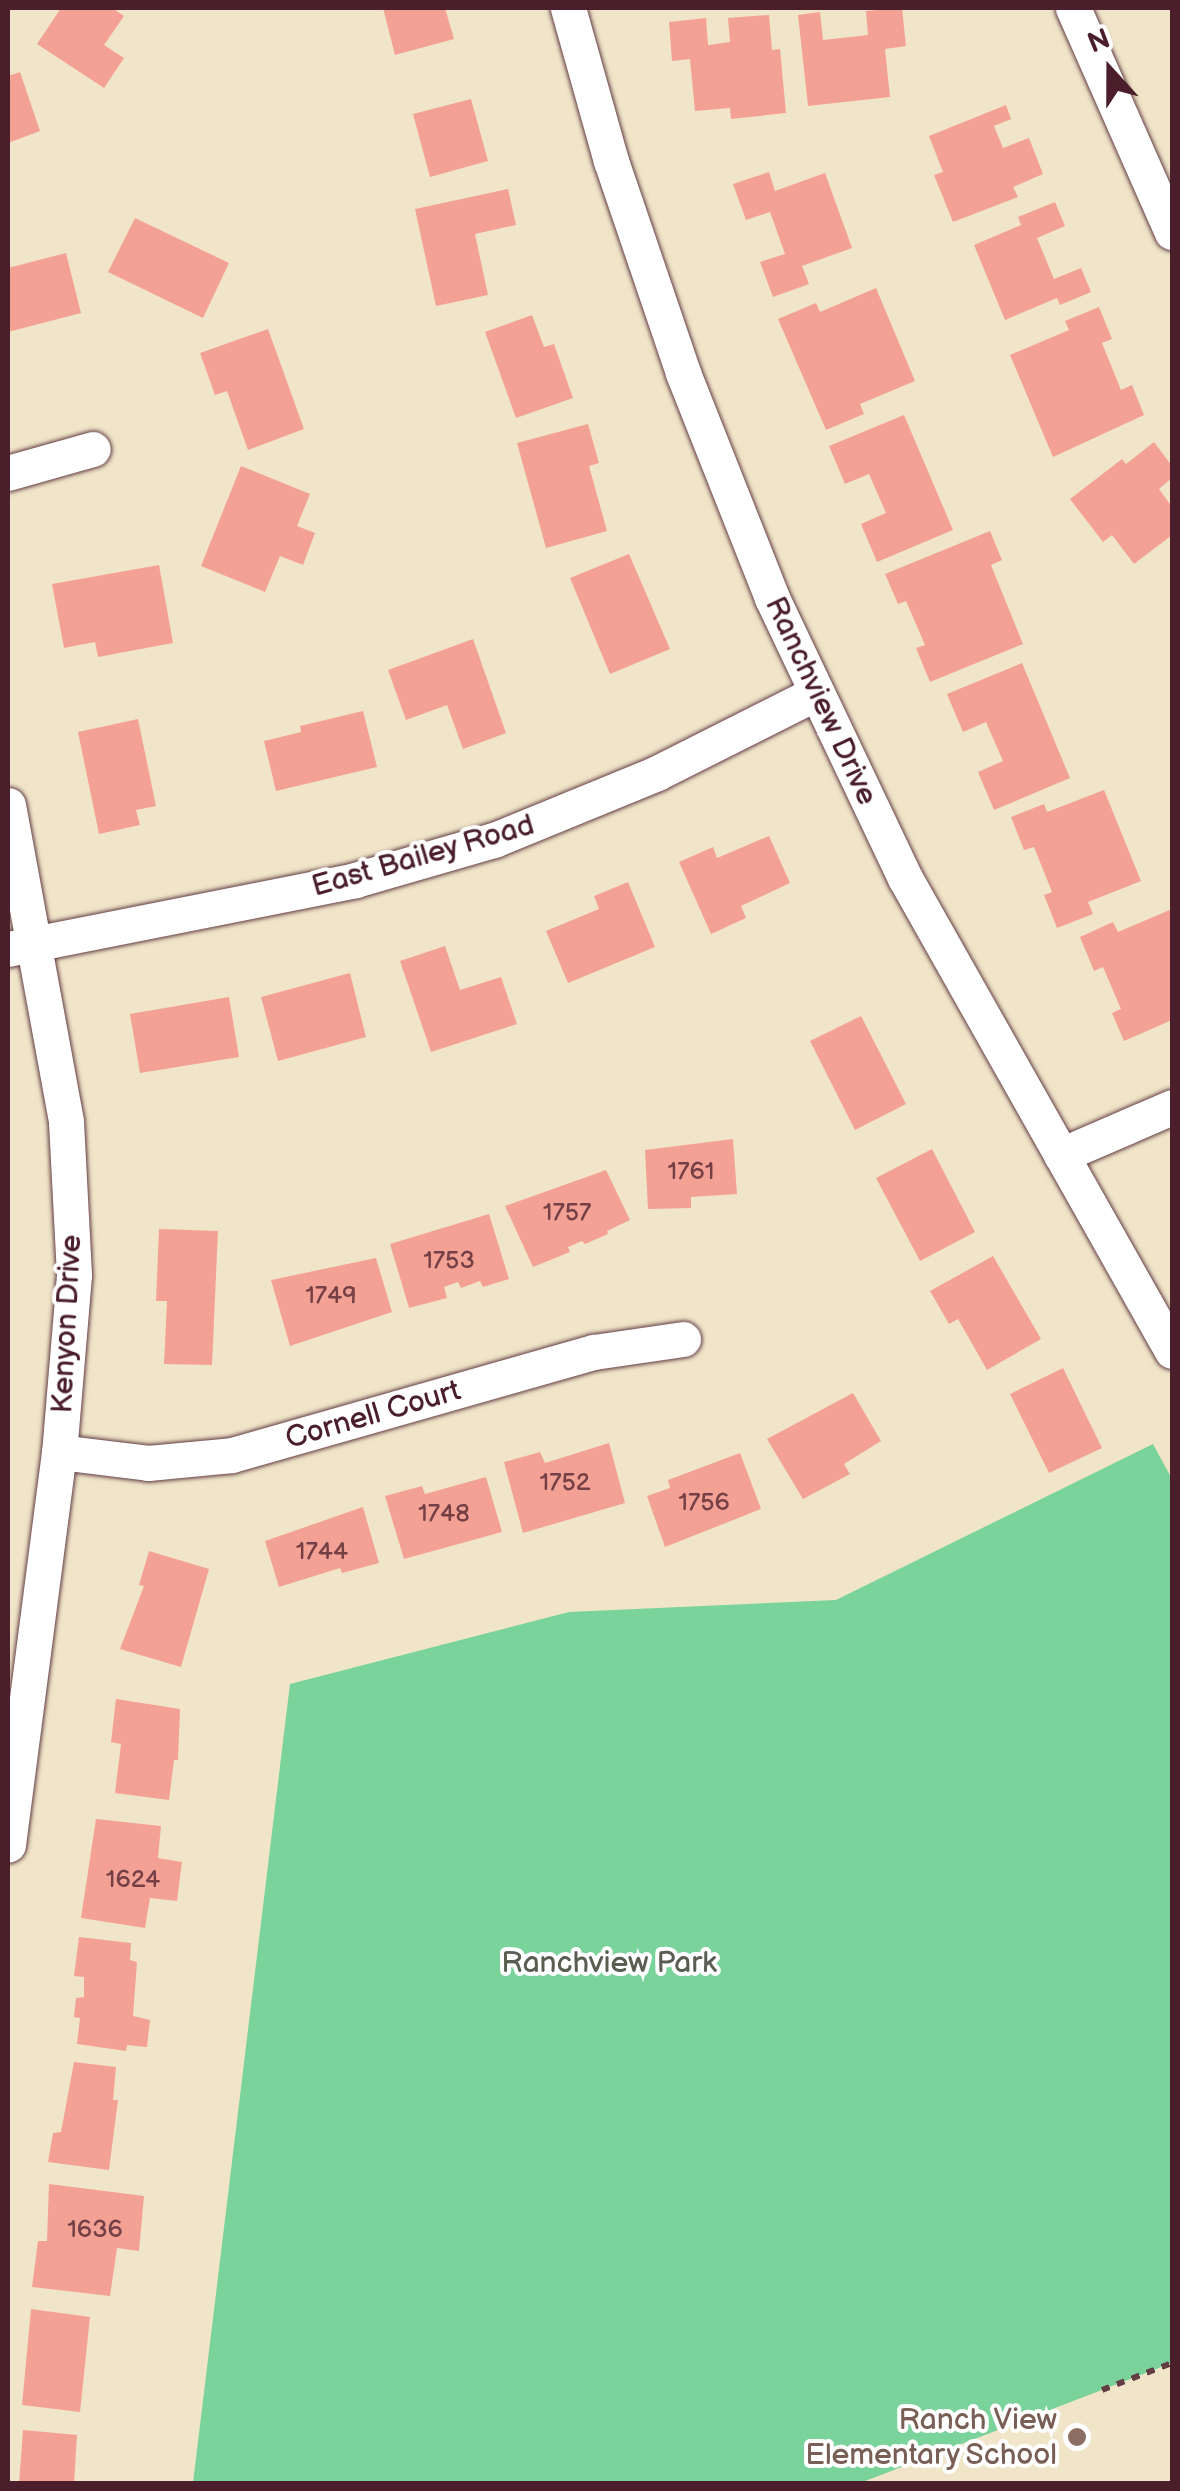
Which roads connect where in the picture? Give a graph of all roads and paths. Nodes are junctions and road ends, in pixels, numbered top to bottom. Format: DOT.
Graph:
graph roads {
  1 [pos="568,8"];
  2 [pos="1074,8"];
  3 [pos="1172,232"];
  4 [pos="94,449"];
  5 [pos="8,473"];
  6 [pos="816,693"];
  7 [pos="8,805"];
  8 [pos="21,946"];
  9 [pos="1172,1108"];
  10 [pos="1061,1156"];
  11 [pos="683,1339"];
  12 [pos="1172,1351"];
  13 [pos="59,1452"];
  14 [pos="8,1845"];
  15 [pos="1172,2364"];
  16 [pos="1102,2390"];
  1 -- 6 [label="street, Ranchview Drive"];
  2 -- 3 [label="street"];
  4 -- 5 [label="street"];
  6 -- 8 [label="street, East Bailey Road"];
  6 -- 10 [label="street, Ranchview Drive"];
  7 -- 8 [label="street, Kenyon Drive"];
  8 -- 13 [label="street, Kenyon Drive"];
  9 -- 10 [label="street"];
  10 -- 12 [label="street, Ranchview Drive"];
  11 -- 13 [label="street, Cornell Court"];
  13 -- 14 [label="street, Kenyon Drive"];
  15 -- 16 [label="path"];
}
